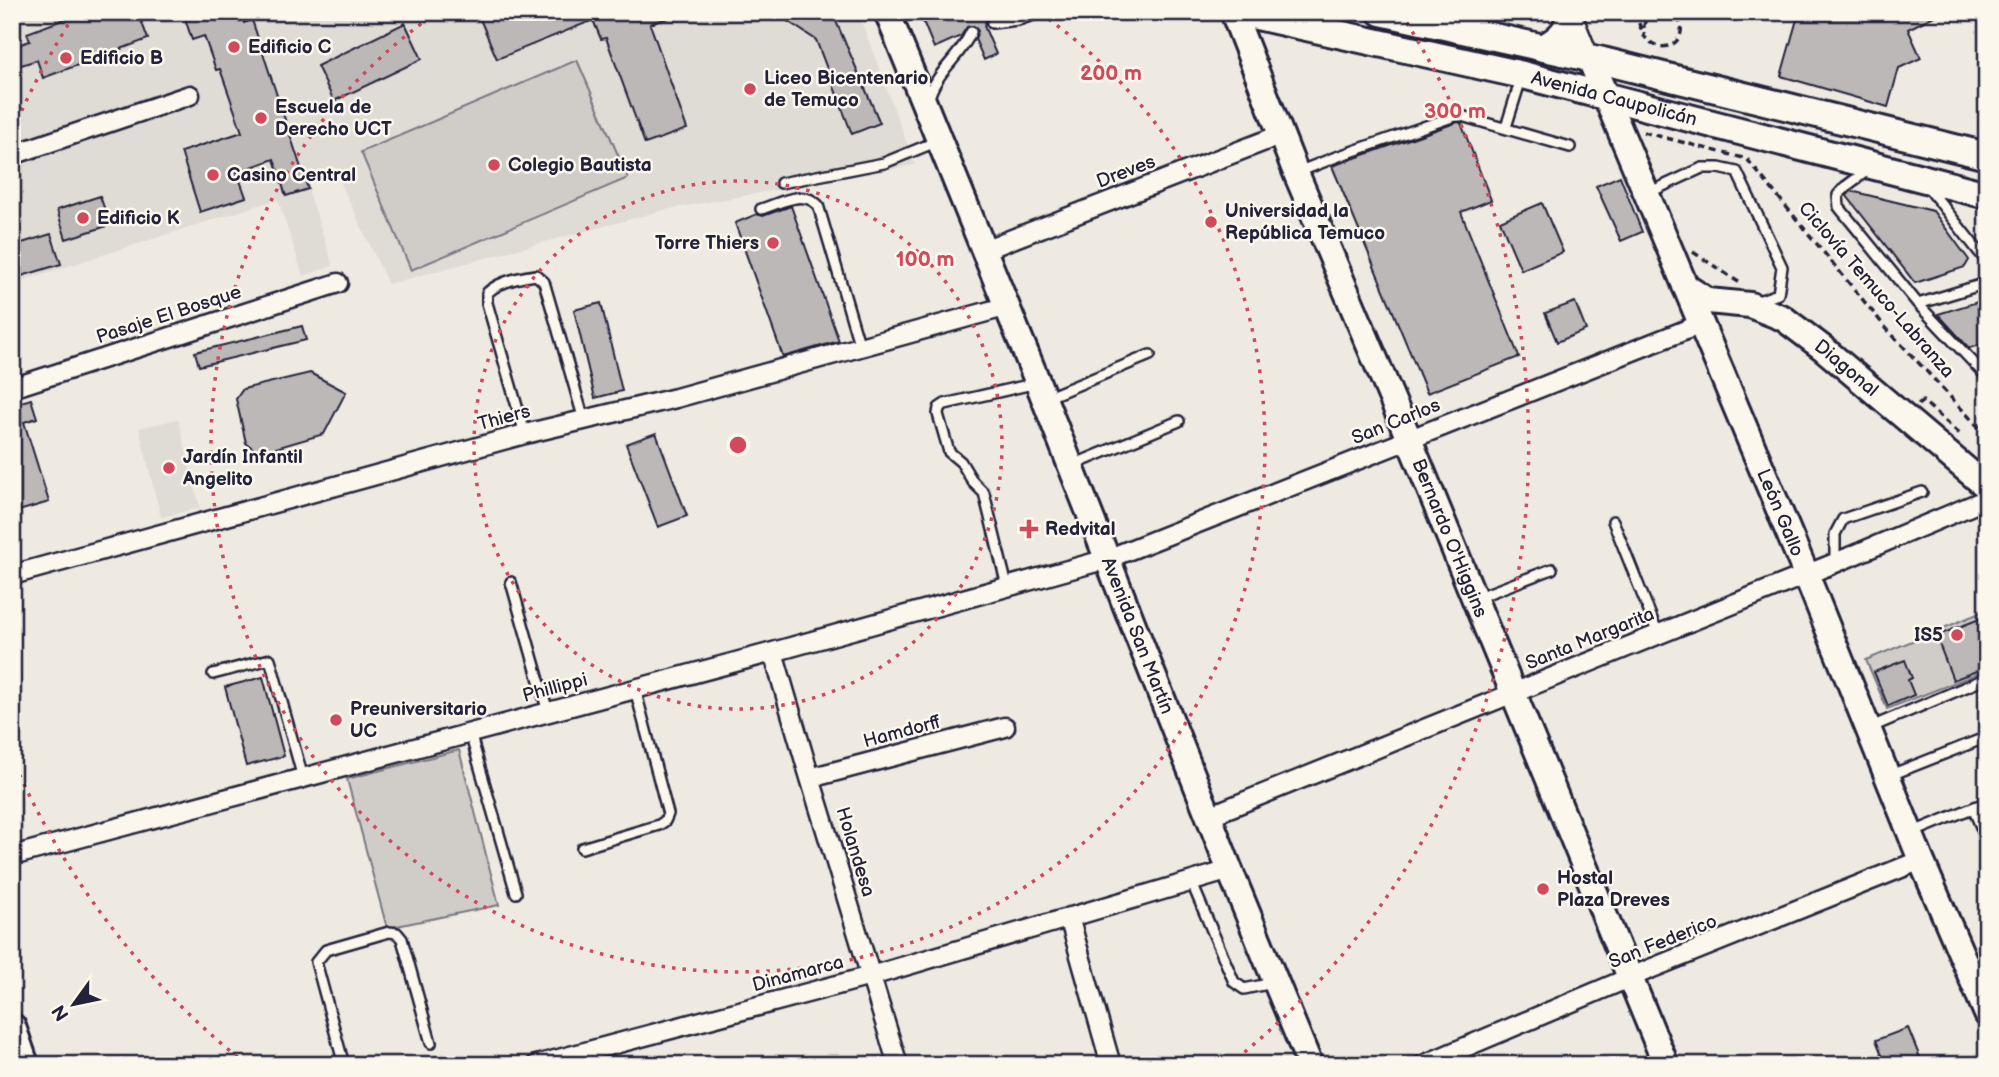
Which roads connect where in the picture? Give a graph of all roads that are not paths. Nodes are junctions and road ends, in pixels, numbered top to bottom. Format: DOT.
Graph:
graph roads {
  1 [pos="887,12"];
  2 [pos="1042,12"];
  3 [pos="1233,12"];
  4 [pos="1239,12"];
  5 [pos="1381,12"];
  6 [pos="1570,12"];
  7 [pos="992,23"];
  8 [pos="971,32"];
  9 [pos="1543,48"];
  10 [pos="1590,59"];
  11 [pos="1523,75"];
  12 [pos="190,95"];
  13 [pos="1606,97"];
  14 [pos="927,109"];
  15 [pos="1506,127"];
  16 [pos="1283,134"];
  17 [pos="940,141"];
  18 [pos="1570,146"];
  19 [pos="12,155"];
  20 [pos="1987,156"];
  21 [pos="1872,167"];
  22 [pos="1297,173"];
  23 [pos="1922,179"];
  24 [pos="781,183"];
  25 [pos="1646,194"];
  26 [pos="1987,195"];
  27 [pos="761,209"];
  28 [pos="984,250"];
  29 [pos="1987,262"];
  30 [pos="338,283"];
  31 [pos="1987,284"];
  32 [pos="1685,286"];
  33 [pos="1918,304"];
  34 [pos="1750,305"];
  35 [pos="1007,306"];
  36 [pos="1701,324"];
  37 [pos="860,347"];
  38 [pos="1150,355"];
  39 [pos="1987,377"];
  40 [pos="12,388"];
  41 [pos="1041,390"];
  42 [pos="584,420"];
  43 [pos="1179,421"];
  44 [pos="526,434"];
  45 [pos="1409,439"];
  46 [pos="1071,466"];
  47 [pos="1987,487"];
  48 [pos="1922,492"];
  49 [pos="1987,499"];
  50 [pos="1614,521"];
  51 [pos="1107,559"];
  52 [pos="1835,563"];
  53 [pos="1552,569"];
  54 [pos="1806,574"];
  55 [pos="12,575"];
  56 [pos="512,582"];
  57 [pos="1007,586"];
  58 [pos="1474,598"];
  59 [pos="1658,634"];
  60 [pos="773,652"];
  61 [pos="213,674"];
  62 [pos="1987,678"];
  63 [pos="635,689"];
  64 [pos="1513,693"];
  65 [pos="548,712"];
  66 [pos="1005,727"];
  67 [pos="1868,729"];
  68 [pos="470,733"];
  69 [pos="1987,737"];
  70 [pos="1887,776"];
  71 [pos="303,778"];
  72 [pos="810,779"];
  73 [pos="1987,802"];
  74 [pos="1973,808"];
  75 [pos="1209,816"];
  76 [pos="1910,834"];
  77 [pos="1987,841"];
  78 [pos="582,848"];
  79 [pos="12,856"];
  80 [pos="1921,860"];
  81 [pos="1230,870"];
  82 [pos="1191,881"];
  83 [pos="516,893"];
  84 [pos="1069,917"];
  85 [pos="871,976"];
  86 [pos="1630,978"];
  87 [pos="1276,982"];
  88 [pos="1987,1014"];
  89 [pos="12,1027"];
  90 [pos="431,1043"];
  91 [pos="25,1065"];
  92 [pos="344,1065"];
  93 [pos="536,1065"];
  94 [pos="898,1065"];
  95 [pos="1111,1065"];
  96 [pos="1310,1065"];
  97 [pos="1423,1065"];
  98 [pos="1666,1065"];
  1 -- 14 [label="main road, Avenida San Martín"];
  2 -- 7 [label="lane"];
  3 -- 16 [label="main road, Bernardo O'Higgins"];
  4 -- 11 [label="main road, Avenida Caupolicán"];
  5 -- 9 [label="main road, Avenida Caupolicán"];
  6 -- 9 [label="main road"];
  6 -- 10 [label="street, León Gallo"];
  8 -- 14 [label="lane"];
  9 -- 10 [label="main road, Avenida Caupolicán"];
  10 -- 13 [label="main road, León Gallo"];
  10 -- 20 [label="main road, Avenida Caupolicán"];
  11 -- 13 [label="main road, Avenida Caupolicán"];
  11 -- 15 [label="lane"];
  12 -- 19 [label="street"];
  13 -- 21 [label="main road, Avenida Caupolicán"];
  13 -- 25 [label="main road, León Gallo"];
  14 -- 17 [label="main road, Avenida San Martín"];
  15 -- 18 [label="lane"];
  15 -- 22 [label="lane"];
  16 -- 22 [label="main road, Bernardo O'Higgins"];
  16 -- 28 [label="street, Dreves"];
  17 -- 24 [label="lane"];
  17 -- 28 [label="main road, Avenida San Martín"];
  21 -- 23 [label="main road, Avenida Caupolicán"];
  21 -- 33 [label="lane"];
  22 -- 45 [label="main road, Bernardo O'Higgins"];
  23 -- 26 [label="main road, Avenida Caupolicán"];
  23 -- 29 [label="lane"];
  25 -- 32 [label="main road, León Gallo"];
  25 -- 34 [label="lane"];
  27 -- 37 [label="lane"];
  28 -- 35 [label="main road, Avenida San Martín"];
  30 -- 40 [label="street, Pasaje El Bosque"];
  31 -- 33 [label="lane"];
  32 -- 34 [label="main road, Diagonal"];
  32 -- 36 [label="main road, León Gallo"];
  33 -- 39 [label="lane"];
  34 -- 47 [label="main road, Diagonal"];
  35 -- 37 [label="street, Thiers"];
  35 -- 41 [label="main road, Avenida San Martín"];
  36 -- 45 [label="street, San Carlos"];
  36 -- 54 [label="main road, León Gallo"];
  37 -- 42 [label="street, Thiers"];
  38 -- 41 [label="lane"];
  41 -- 46 [label="main road, Avenida San Martín"];
  41 -- 57 [label="lane"];
  42 -- 44 [label="street, Thiers"];
  42 -- 44 [label="lane"];
  43 -- 46 [label="lane"];
  44 -- 55 [label="street, Thiers"];
  45 -- 51 [label="street, San Carlos"];
  45 -- 58 [label="main road, Bernardo O'Higgins"];
  46 -- 51 [label="main road, Avenida San Martín"];
  48 -- 52 [label="lane"];
  49 -- 52 [label="street, Santa Margarita"];
  50 -- 59 [label="lane"];
  51 -- 57 [label="street, Phillippi"];
  51 -- 75 [label="main road, Avenida San Martín"];
  52 -- 54 [label="street, Santa Margarita"];
  53 -- 58 [label="lane"];
  54 -- 59 [label="street, Santa Margarita"];
  54 -- 67 [label="main road, León Gallo"];
  56 -- 65 [label="lane"];
  57 -- 60 [label="street, Phillippi"];
  58 -- 64 [label="main road, Bernardo O'Higgins"];
  59 -- 64 [label="street, Santa Margarita"];
  60 -- 63 [label="street, Phillippi"];
  60 -- 72 [label="street, Holandesa"];
  61 -- 71 [label="lane"];
  62 -- 67 [label="lane"];
  63 -- 65 [label="street, Phillippi"];
  63 -- 78 [label="lane"];
  64 -- 75 [label="street, Santa Margarita"];
  64 -- 86 [label="main road, Bernardo O'Higgins"];
  65 -- 68 [label="street, Phillippi"];
  66 -- 72 [label="street, Hamdorff"];
  67 -- 70 [label="main road, León Gallo"];
  68 -- 71 [label="street, Phillippi"];
  68 -- 83 [label="lane"];
  69 -- 70 [label="lane"];
  70 -- 76 [label="main road, León Gallo"];
  71 -- 79 [label="street, Phillippi"];
  72 -- 85 [label="street, Holandesa"];
  73 -- 74 [label="lane"];
  74 -- 76 [label="lane"];
  74 -- 77 [label="lane"];
  75 -- 81 [label="main road, Avenida San Martín"];
  76 -- 80 [label="main road, León Gallo"];
  80 -- 86 [label="street, San Federico"];
  80 -- 88 [label="main road, León Gallo"];
  81 -- 82 [label="street, Dinamarca"];
  81 -- 87 [label="main road, Avenida San Martín"];
  82 -- 84 [label="street, Dinamarca"];
  82 -- 87 [label="lane"];
  84 -- 85 [label="street, Dinamarca"];
  84 -- 95 [label="street"];
  85 -- 93 [label="street, Dinamarca"];
  85 -- 94 [label="street, Holandesa"];
  86 -- 97 [label="street, San Federico"];
  86 -- 98 [label="main road, Bernardo O'Higgins"];
  87 -- 96 [label="main road, Avenida San Martín"];
  89 -- 91 [label="main road"];
  90 -- 92 [label="lane"];
}
